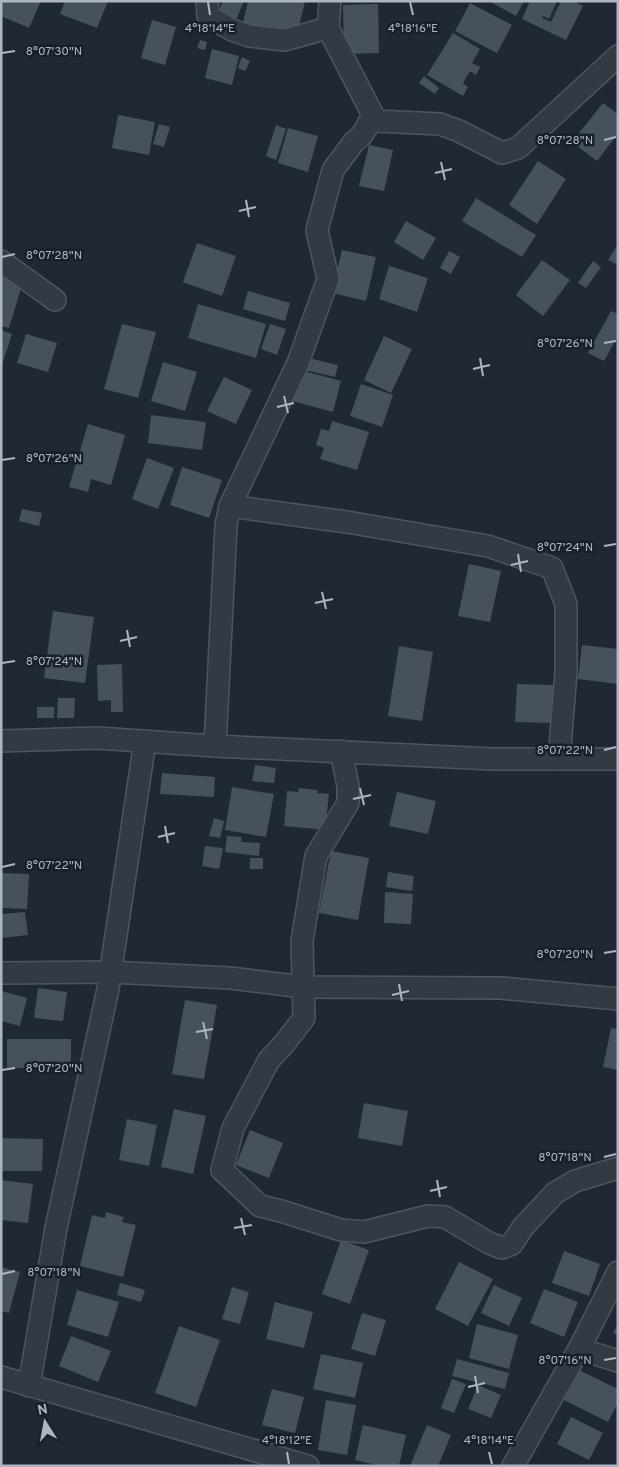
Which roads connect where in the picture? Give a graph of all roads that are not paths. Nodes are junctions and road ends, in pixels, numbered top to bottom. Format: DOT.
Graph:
graph roads {
  1 [pos="207,1"];
  2 [pos="330,1"];
  3 [pos="328,28"];
  4 [pos="618,56"];
  5 [pos="376,121"];
  6 [pos="1,262"];
  7 [pos="55,300"];
  8 [pos="230,506"];
  9 [pos="1,741"];
  10 [pos="146,741"];
  11 [pos="215,746"];
  12 [pos="341,752"];
  13 [pos="559,759"];
  14 [pos="618,759"];
  15 [pos="110,972"];
  16 [pos="1,973"];
  17 [pos="303,987"];
  18 [pos="618,999"];
  19 [pos="618,1168"];
  20 [pos="618,1272"];
  21 [pos="579,1349"];
  22 [pos="618,1361"];
  23 [pos="1,1377"];
  24 [pos="29,1386"];
  25 [pos="308,1466"];
  26 [pos="513,1466"];
  1 -- 3 [label="street"];
  2 -- 3 [label="street"];
  3 -- 5 [label="street"];
  4 -- 5 [label="street"];
  5 -- 8 [label="street"];
  6 -- 7 [label="street"];
  8 -- 11 [label="street"];
  8 -- 13 [label="street"];
  9 -- 10 [label="street"];
  10 -- 11 [label="street"];
  10 -- 15 [label="street"];
  11 -- 12 [label="street"];
  12 -- 13 [label="street"];
  12 -- 17 [label="street"];
  13 -- 14 [label="street"];
  15 -- 16 [label="street"];
  15 -- 17 [label="street"];
  15 -- 24 [label="street"];
  17 -- 18 [label="street"];
  17 -- 19 [label="street"];
  20 -- 21 [label="street"];
  21 -- 22 [label="street"];
  21 -- 26 [label="street"];
  23 -- 24 [label="street"];
  24 -- 25 [label="street"];
}
